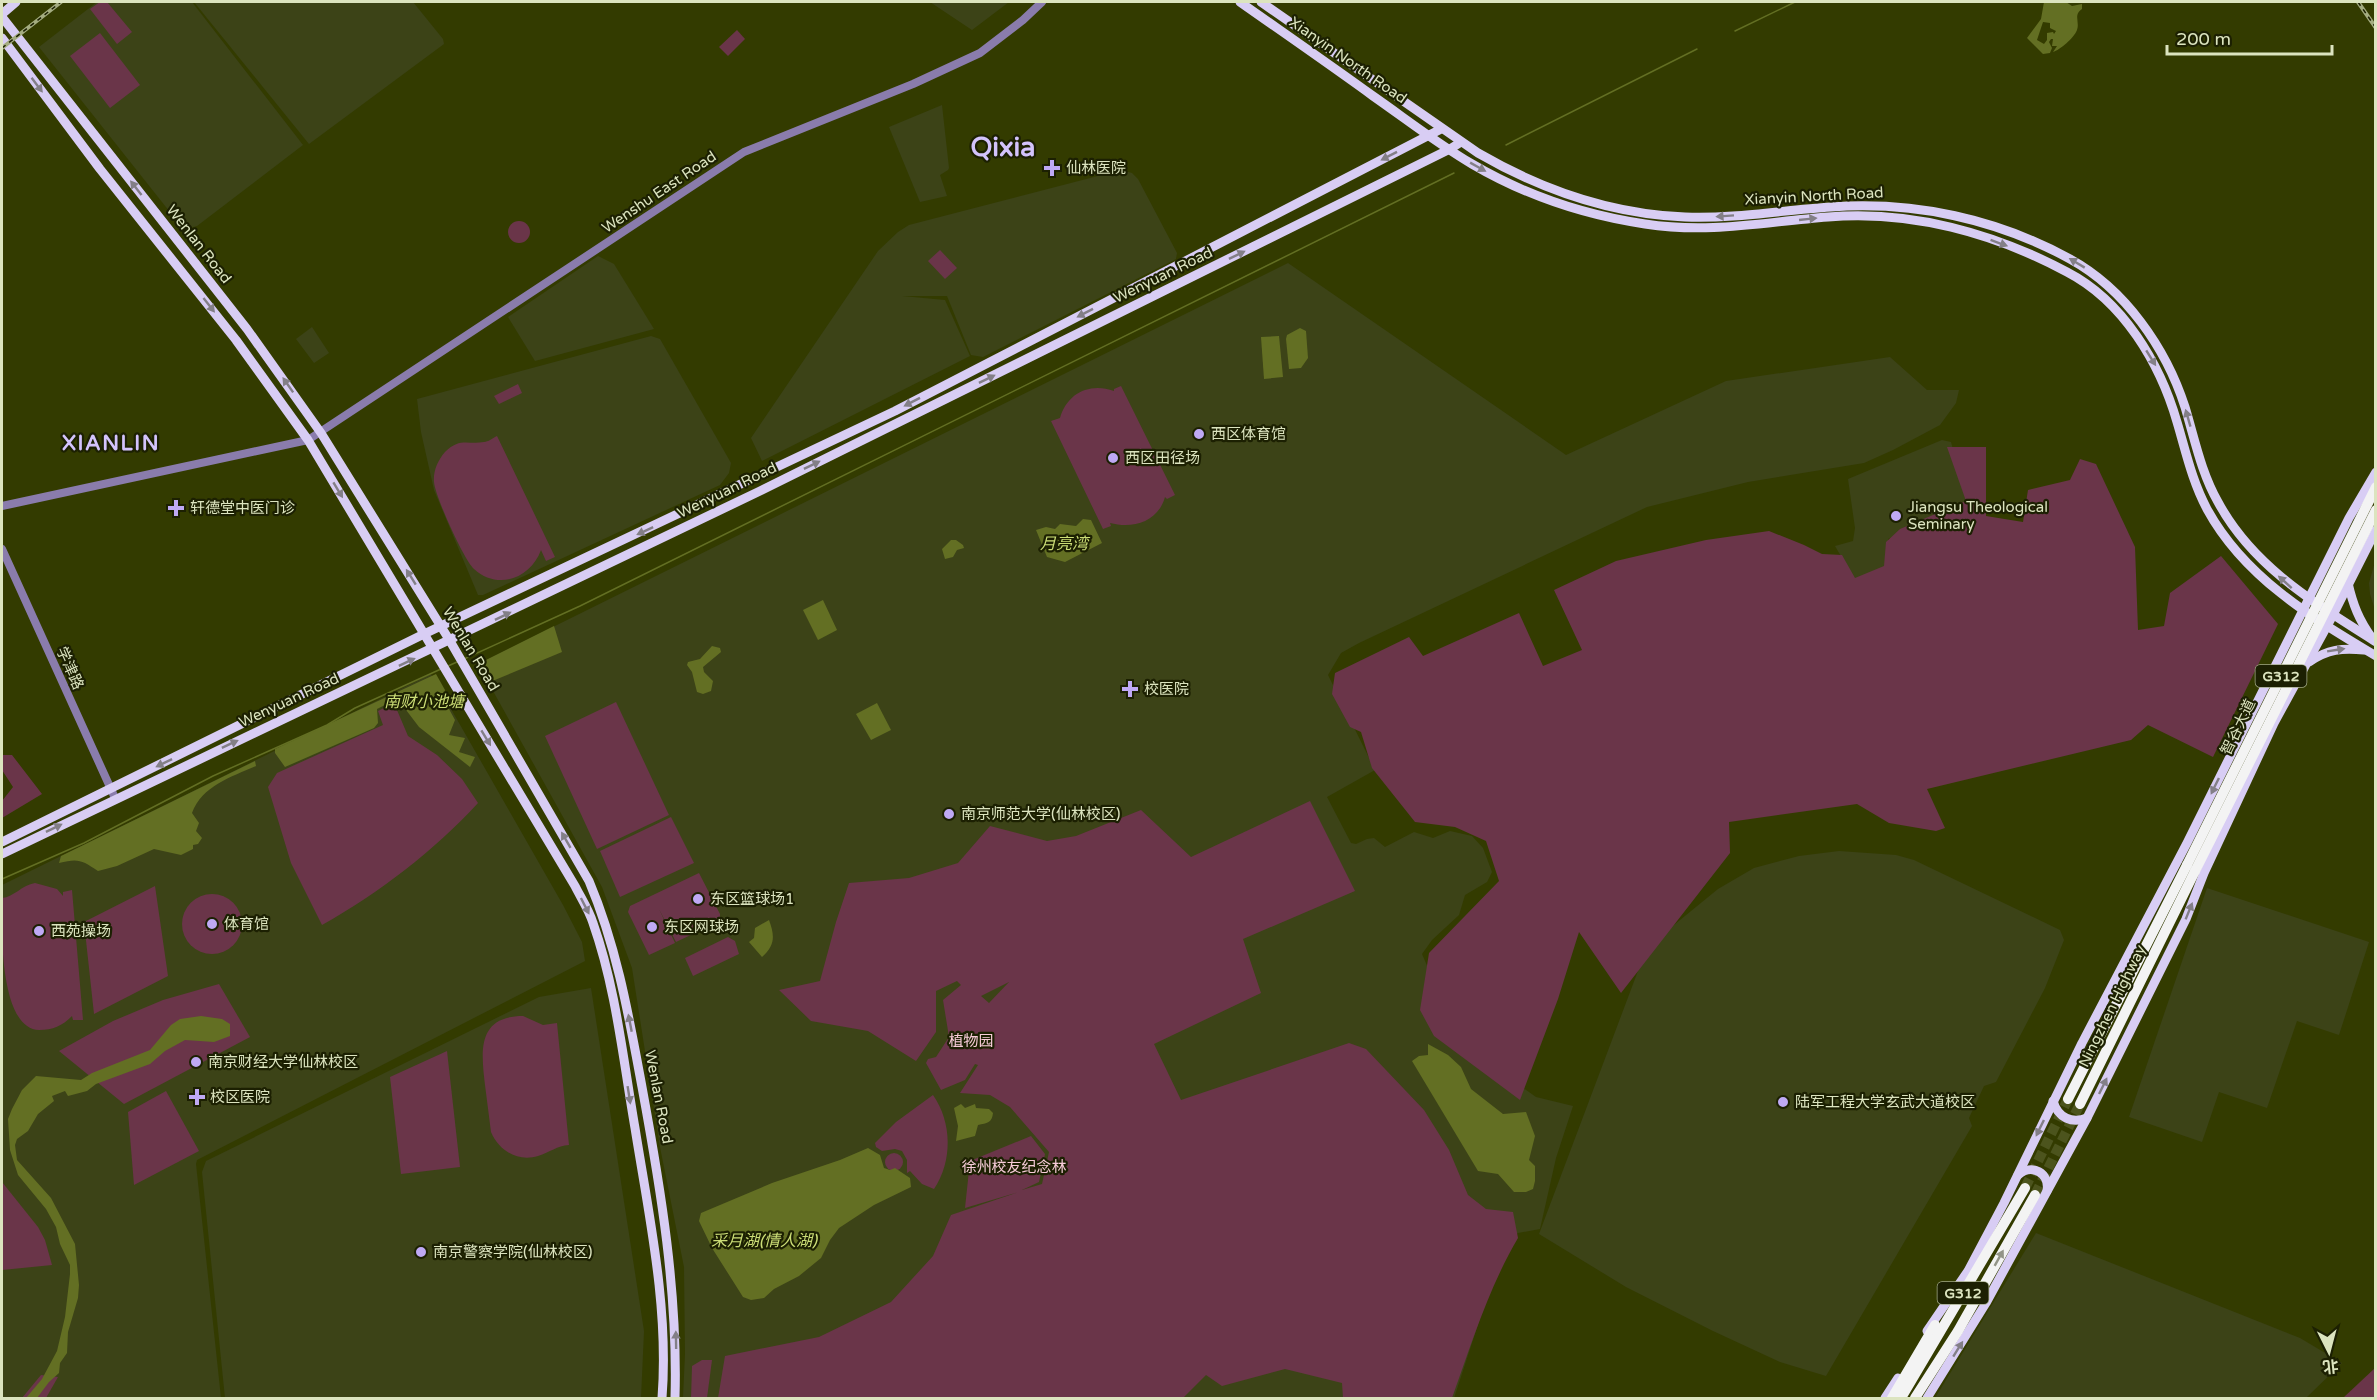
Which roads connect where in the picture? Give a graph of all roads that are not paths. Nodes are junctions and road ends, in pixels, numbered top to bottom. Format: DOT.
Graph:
graph roads {
  1 [pos="16,2"];
  2 [pos="1042,2"];
  3 [pos="1240,2"];
  4 [pos="1261,2"];
  5 [pos="2,15"];
  6 [pos="2,38"];
  7 [pos="1441,129"];
  8 [pos="1429,136"];
  9 [pos="1461,142"];
  10 [pos="1450,149"];
  11 [pos="1188,261"];
  12 [pos="1194,276"];
  13 [pos="321,433"];
  14 [pos="308,440"];
  15 [pos="2376,472"];
  16 [pos="2376,487"];
  17 [pos="2,506"];
  18 [pos="2376,510"];
  19 [pos="2376,530"];
  20 [pos="2,549"];
  21 [pos="2348,583"];
  22 [pos="2308,598"];
  23 [pos="2303,610"];
  24 [pos="2333,615"];
  25 [pos="2328,625"];
  26 [pos="441,627"];
  27 [pos="424,634"];
  28 [pos="450,641"];
  29 [pos="2375,642"];
  30 [pos="433,649"];
  31 [pos="2371,653"];
  32 [pos="2307,663"];
  33 [pos="111,789"];
  34 [pos="115,798"];
  35 [pos="2,842"];
  36 [pos="2,854"];
  37 [pos="2191,868"];
  38 [pos="2068,1099"];
  39 [pos="2053,1101"];
  40 [pos="2080,1104"];
  41 [pos="2087,1118"];
  42 [pos="2014,1182"];
  43 [pos="2025,1188"];
  44 [pos="2047,1193"];
  45 [pos="2035,1195"];
  46 [pos="1968,1271"];
  47 [pos="662,1398"];
  48 [pos="675,1398"];
  49 [pos="1885,1398"];
  50 [pos="1892,1398"];
  51 [pos="1901,1398"];
  52 [pos="1915,1398"];
  53 [pos="1927,1398"];
  1 -- 5 [label="main road"];
  2 -- 13 [label="street, Wenshu East Road"];
  3 -- 8 [label="main road, Xianyin North Road"];
  4 -- 7 [label="main road, Xianyin North Road"];
  13 -- 5 [label="main road, Wenlan Road, one-way"];
  6 -- 14 [label="main road, Wenlan Road, one-way"];
  7 -- 8 [label="main road, Wenyuan Road"];
  7 -- 9 [label="main road, Xianyin North Road"];
  8 -- 10 [label="main road, Xianyin North Road"];
  8 -- 11 [label="main road, Wenyuan Road, one-way"];
  9 -- 10 [label="main road, Wenyuan Road"];
  22 -- 9 [label="main road, Xianyin North Road, one-way"];
  12 -- 10 [label="main road, Wenyuan Road, one-way"];
  10 -- 23 [label="main road, Xianyin North Road, one-way"];
  11 -- 12 [label="street"];
  11 -- 26 [label="main road, Wenyuan Road, one-way"];
  28 -- 12 [label="main road, Wenyuan Road, one-way"];
  13 -- 14 [label="street, Wenshu East Road"];
  26 -- 13 [label="main road, Wenlan Road, one-way"];
  14 -- 17 [label="street, Wenshu East Road"];
  14 -- 27 [label="main road, Wenlan Road, one-way"];
  15 -- 22 [label="main road"];
  16 -- 37 [label="highway, 智谷大道 / G312, bridge"];
  18 -- 37 [label="highway, 智谷大道 / G312, bridge"];
  19 -- 21 [label="main road"];
  20 -- 33 [label="street, 学津路"];
  21 -- 24 [label="main road"];
  21 -- 29 [label="main road"];
  22 -- 23 [label="main road"];
  22 -- 24 [label="main road, Xianyin North Road"];
  23 -- 25 [label="main road, Xianyin North Road"];
  23 -- 39 [label="main road, one-way"];
  24 -- 25 [label="main road"];
  24 -- 29 [label="main road, Xianyin North Road"];
  25 -- 31 [label="main road, Xianyin North Road"];
  25 -- 32 [label="main road"];
  26 -- 27 [label="main road, Wenyuan Road"];
  26 -- 28 [label="main road, Wenlan Road"];
  27 -- 30 [label="main road, Wenlan Road"];
  27 -- 33 [label="main road, Wenyuan Road, one-way"];
  28 -- 30 [label="main road, Wenyuan Road"];
  48 -- 28 [label="main road, Wenlan Road, one-way"];
  34 -- 30 [label="main road, Wenyuan Road, one-way"];
  30 -- 47 [label="main road, Wenlan Road, one-way"];
  32 -- 31 [label="main road, one-way"];
  41 -- 32 [label="main road, one-way"];
  33 -- 34 [label="street, 学津路"];
  33 -- 35 [label="main road, Wenyuan Road"];
  36 -- 34 [label="main road, Wenyuan Road, one-way"];
  37 -- 38 [label="highway, 智谷大道 / G312"];
  37 -- 40 [label="highway, 智谷大道 / G312"];
  39 -- 41 [label="main road"];
  39 -- 42 [label="main road, one-way"];
  41 -- 44 [label="main road"];
  42 -- 44 [label="main road"];
  42 -- 46 [label="main road"];
  43 -- 51 [label="highway, G312"];
  53 -- 44 [label="main road, one-way"];
  52 -- 45 [label="highway, G312, one-way"];
  46 -- 49 [label="main road"];
  46 -- 50 [label="highway"];
}
